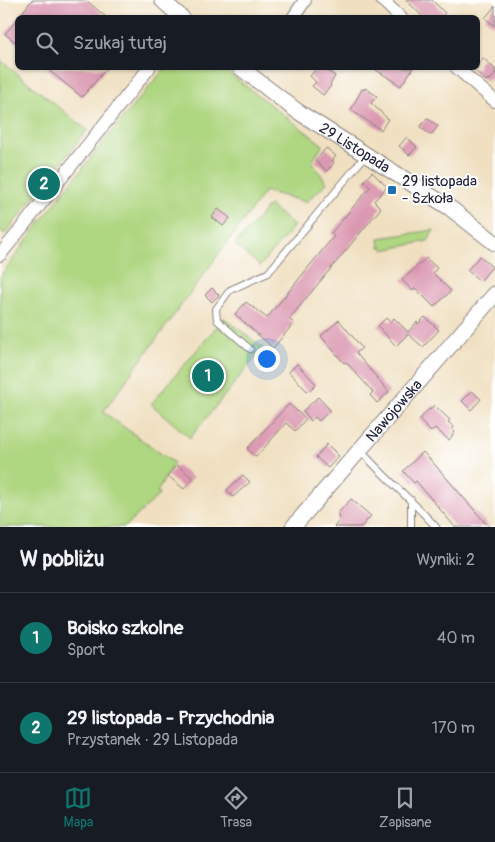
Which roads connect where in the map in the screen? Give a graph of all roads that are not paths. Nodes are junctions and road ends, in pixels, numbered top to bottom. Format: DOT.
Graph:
graph roads {
  1 [pos="162,0"];
  2 [pos="305,0"];
  3 [pos="382,0"];
  4 [pos="179,15"];
  5 [pos="294,15"];
  6 [pos="398,15"];
  7 [pos="147,70"];
  8 [pos="250,70"];
  9 [pos="459,70"];
  10 [pos="495,101"];
  11 [pos="366,155"];
  12 [pos="495,243"];
  13 [pos="0,255"];
  14 [pos="495,294"];
  15 [pos="250,349"];
  16 [pos="360,450"];
  17 [pos="411,500"];
  18 [pos="293,527"];
  19 [pos="411,527"];
  20 [pos="436,527"];
  1 -- 4 [label="street"];
  2 -- 5 [label="street"];
  3 -- 6 [label="street"];
  7 -- 13 [label="street"];
  8 -- 11 [label="street, 29 Listopada"];
  9 -- 10 [label="street"];
  11 -- 12 [label="street, 29 Listopada"];
  11 -- 15 [label="lane"];
  14 -- 16 [label="street, Nawojowska"];
  16 -- 17 [label="lane"];
  16 -- 18 [label="street, Nawojowska"];
  17 -- 19 [label="lane"];
  17 -- 20 [label="lane"];
}
